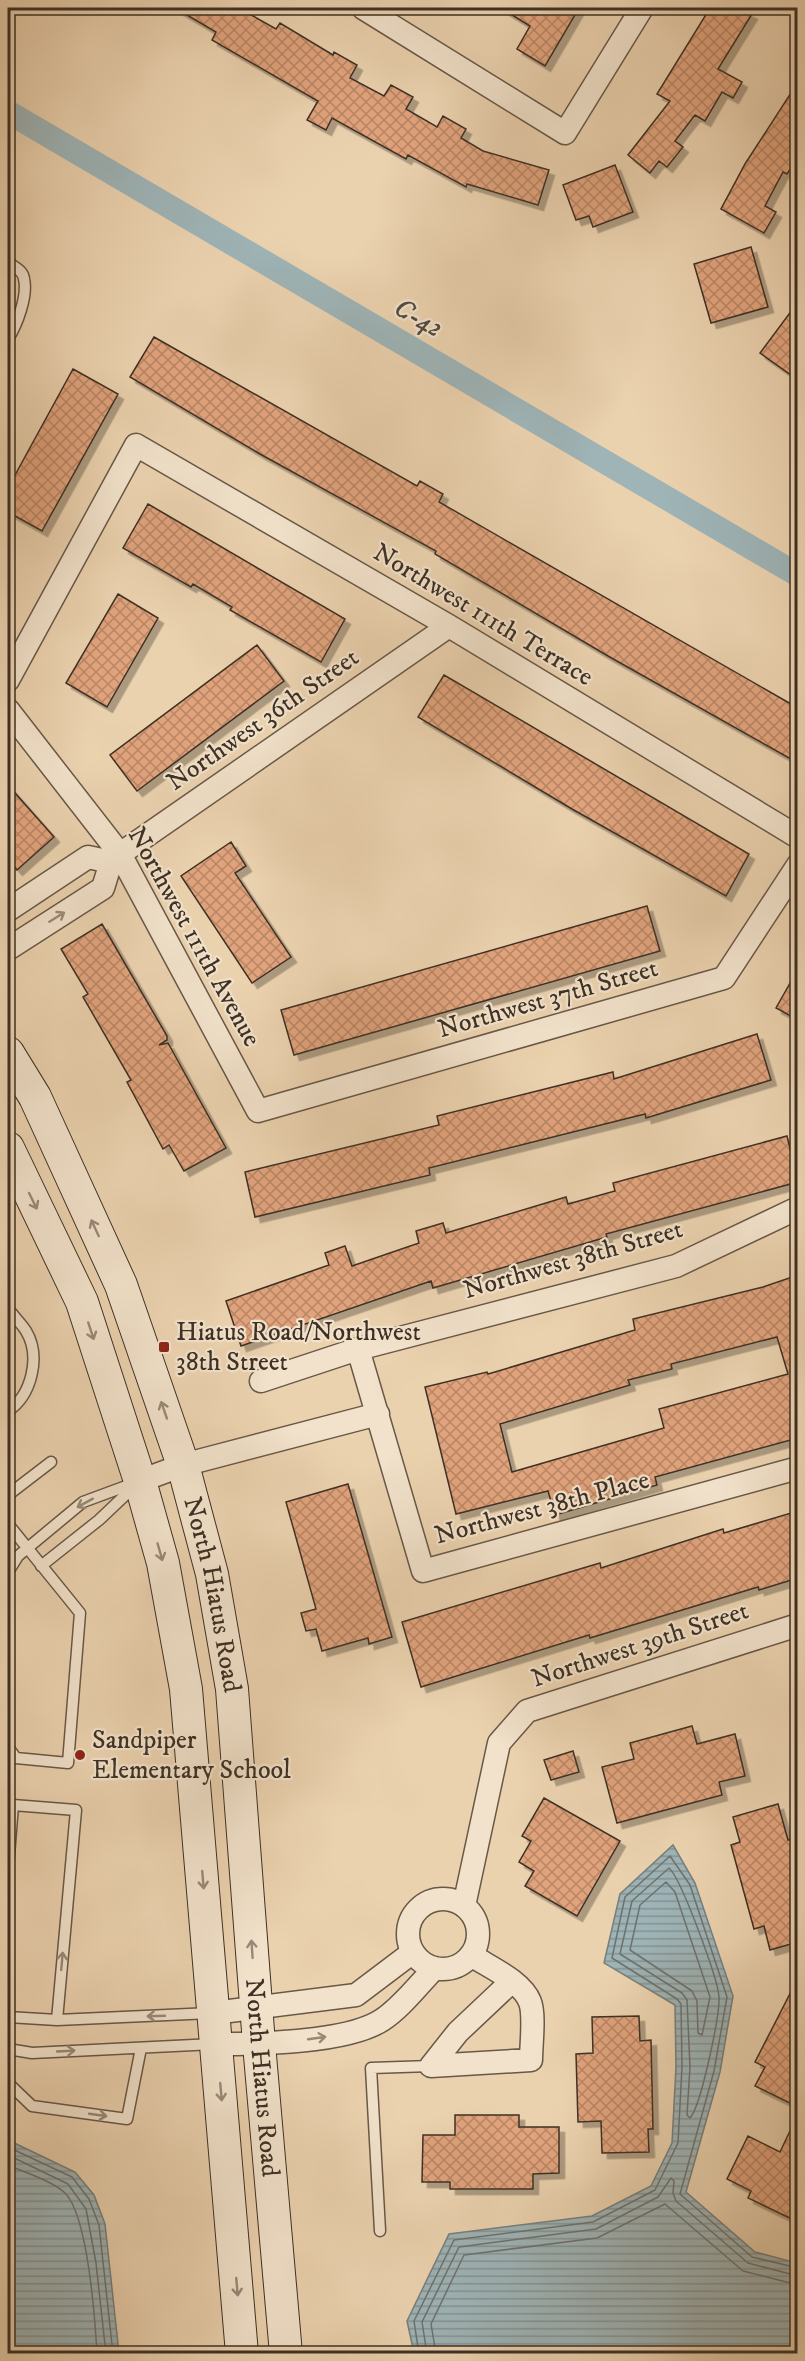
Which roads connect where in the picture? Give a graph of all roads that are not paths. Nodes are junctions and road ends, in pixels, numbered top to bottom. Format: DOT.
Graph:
graph roads {
  1 [pos="363,8"];
  2 [pos="642,8"];
  3 [pos="8,262"];
  4 [pos="8,339"];
  5 [pos="449,626"];
  6 [pos="8,680"];
  7 [pos="8,710"];
  8 [pos="798,837"];
  9 [pos="116,858"];
  10 [pos="798,865"];
  11 [pos="8,910"];
  12 [pos="8,949"];
  13 [pos="8,1053"];
  14 [pos="258,1111"];
  15 [pos="8,1148"];
  16 [pos="798,1208"];
  17 [pos="8,1308"];
  18 [pos="358,1349"];
  19 [pos="261,1381"];
  20 [pos="8,1411"];
  21 [pos="378,1414"];
  22 [pos="51,1461"];
  23 [pos="183,1465"];
  24 [pos="798,1467"];
  25 [pos="140,1481"];
  26 [pos="8,1496"];
  27 [pos="8,1524"];
  28 [pos="28,1548"];
  29 [pos="41,1566"];
  30 [pos="8,1572"];
  31 [pos="798,1625"];
  32 [pos="8,1747"];
  33 [pos="10,1805"];
  34 [pos="8,1868"];
  35 [pos="464,1906"];
  36 [pos="413,1953"];
  37 [pos="471,1955"];
  38 [pos="435,1968"];
  39 [pos="511,1982"];
  40 [pos="368,1987"];
  41 [pos="256,2007"];
  42 [pos="214,2013"];
  43 [pos="8,2017"];
  44 [pos="57,2020"];
  45 [pos="381,2021"];
  46 [pos="259,2043"];
  47 [pos="217,2044"];
  48 [pos="141,2048"];
  49 [pos="8,2049"];
  50 [pos="431,2066"];
  51 [pos="8,2083"];
  52 [pos="380,2231"];
  53 [pos="242,2354"];
  54 [pos="286,2354"];
  1 -- 2 [label="street"];
  3 -- 4 [label="lane"];
  5 -- 6 [label="street, Northwest 111th Terrace"];
  5 -- 8 [label="street, Northwest 111th Terrace"];
  5 -- 9 [label="street, Northwest 36th Street"];
  7 -- 9 [label="street, Northwest 111th Avenue"];
  9 -- 11 [label="street"];
  12 -- 9 [label="street, one-way"];
  9 -- 14 [label="street, Northwest 111th Avenue"];
  10 -- 14 [label="street, Northwest 37th Street"];
  23 -- 13 [label="main road, North Hiatus Road, one-way"];
  15 -- 25 [label="main road, North Hiatus Road, one-way"];
  16 -- 18 [label="street, Northwest 38th Street"];
  17 -- 20 [label="lane"];
  18 -- 19 [label="street, Northwest 38th Street"];
  18 -- 21 [label="street"];
  21 -- 23 [label="street"];
  21 -- 24 [label="street, Northwest 38th Place"];
  22 -- 26 [label="lane"];
  23 -- 25 [label="street"];
  41 -- 23 [label="main road, North Hiatus Road, one-way"];
  25 -- 28 [label="lane, one-way"];
  25 -- 29 [label="lane"];
  25 -- 42 [label="main road, North Hiatus Road, one-way"];
  27 -- 28 [label="lane"];
  28 -- 29 [label="lane"];
  28 -- 30 [label="lane"];
  29 -- 32 [label="lane"];
  31 -- 35 [label="street, Northwest 39th Street"];
  33 -- 34 [label="lane"];
  44 -- 33 [label="lane, one-way"];
  35 -- 36 [label="street"];
  35 -- 37 [label="street"];
  36 -- 38 [label="street"];
  36 -- 40 [label="street"];
  37 -- 38 [label="street"];
  37 -- 39 [label="street"];
  38 -- 45 [label="street"];
  39 -- 50 [label="street"];
  39 -- 50 [label="street"];
  40 -- 41 [label="street"];
  40 -- 45 [label="street"];
  41 -- 42 [label="street"];
  41 -- 46 [label="main road, North Hiatus Road"];
  42 -- 44 [label="lane, one-way"];
  42 -- 47 [label="main road, North Hiatus Road"];
  43 -- 44 [label="lane"];
  46 -- 45 [label="street, one-way"];
  46 -- 47 [label="street"];
  46 -- 54 [label="main road, North Hiatus Road"];
  47 -- 48 [label="lane"];
  47 -- 53 [label="main road, North Hiatus Road, one-way"];
  49 -- 48 [label="lane, one-way"];
  51 -- 48 [label="lane, one-way"];
  50 -- 52 [label="lane"];
}
